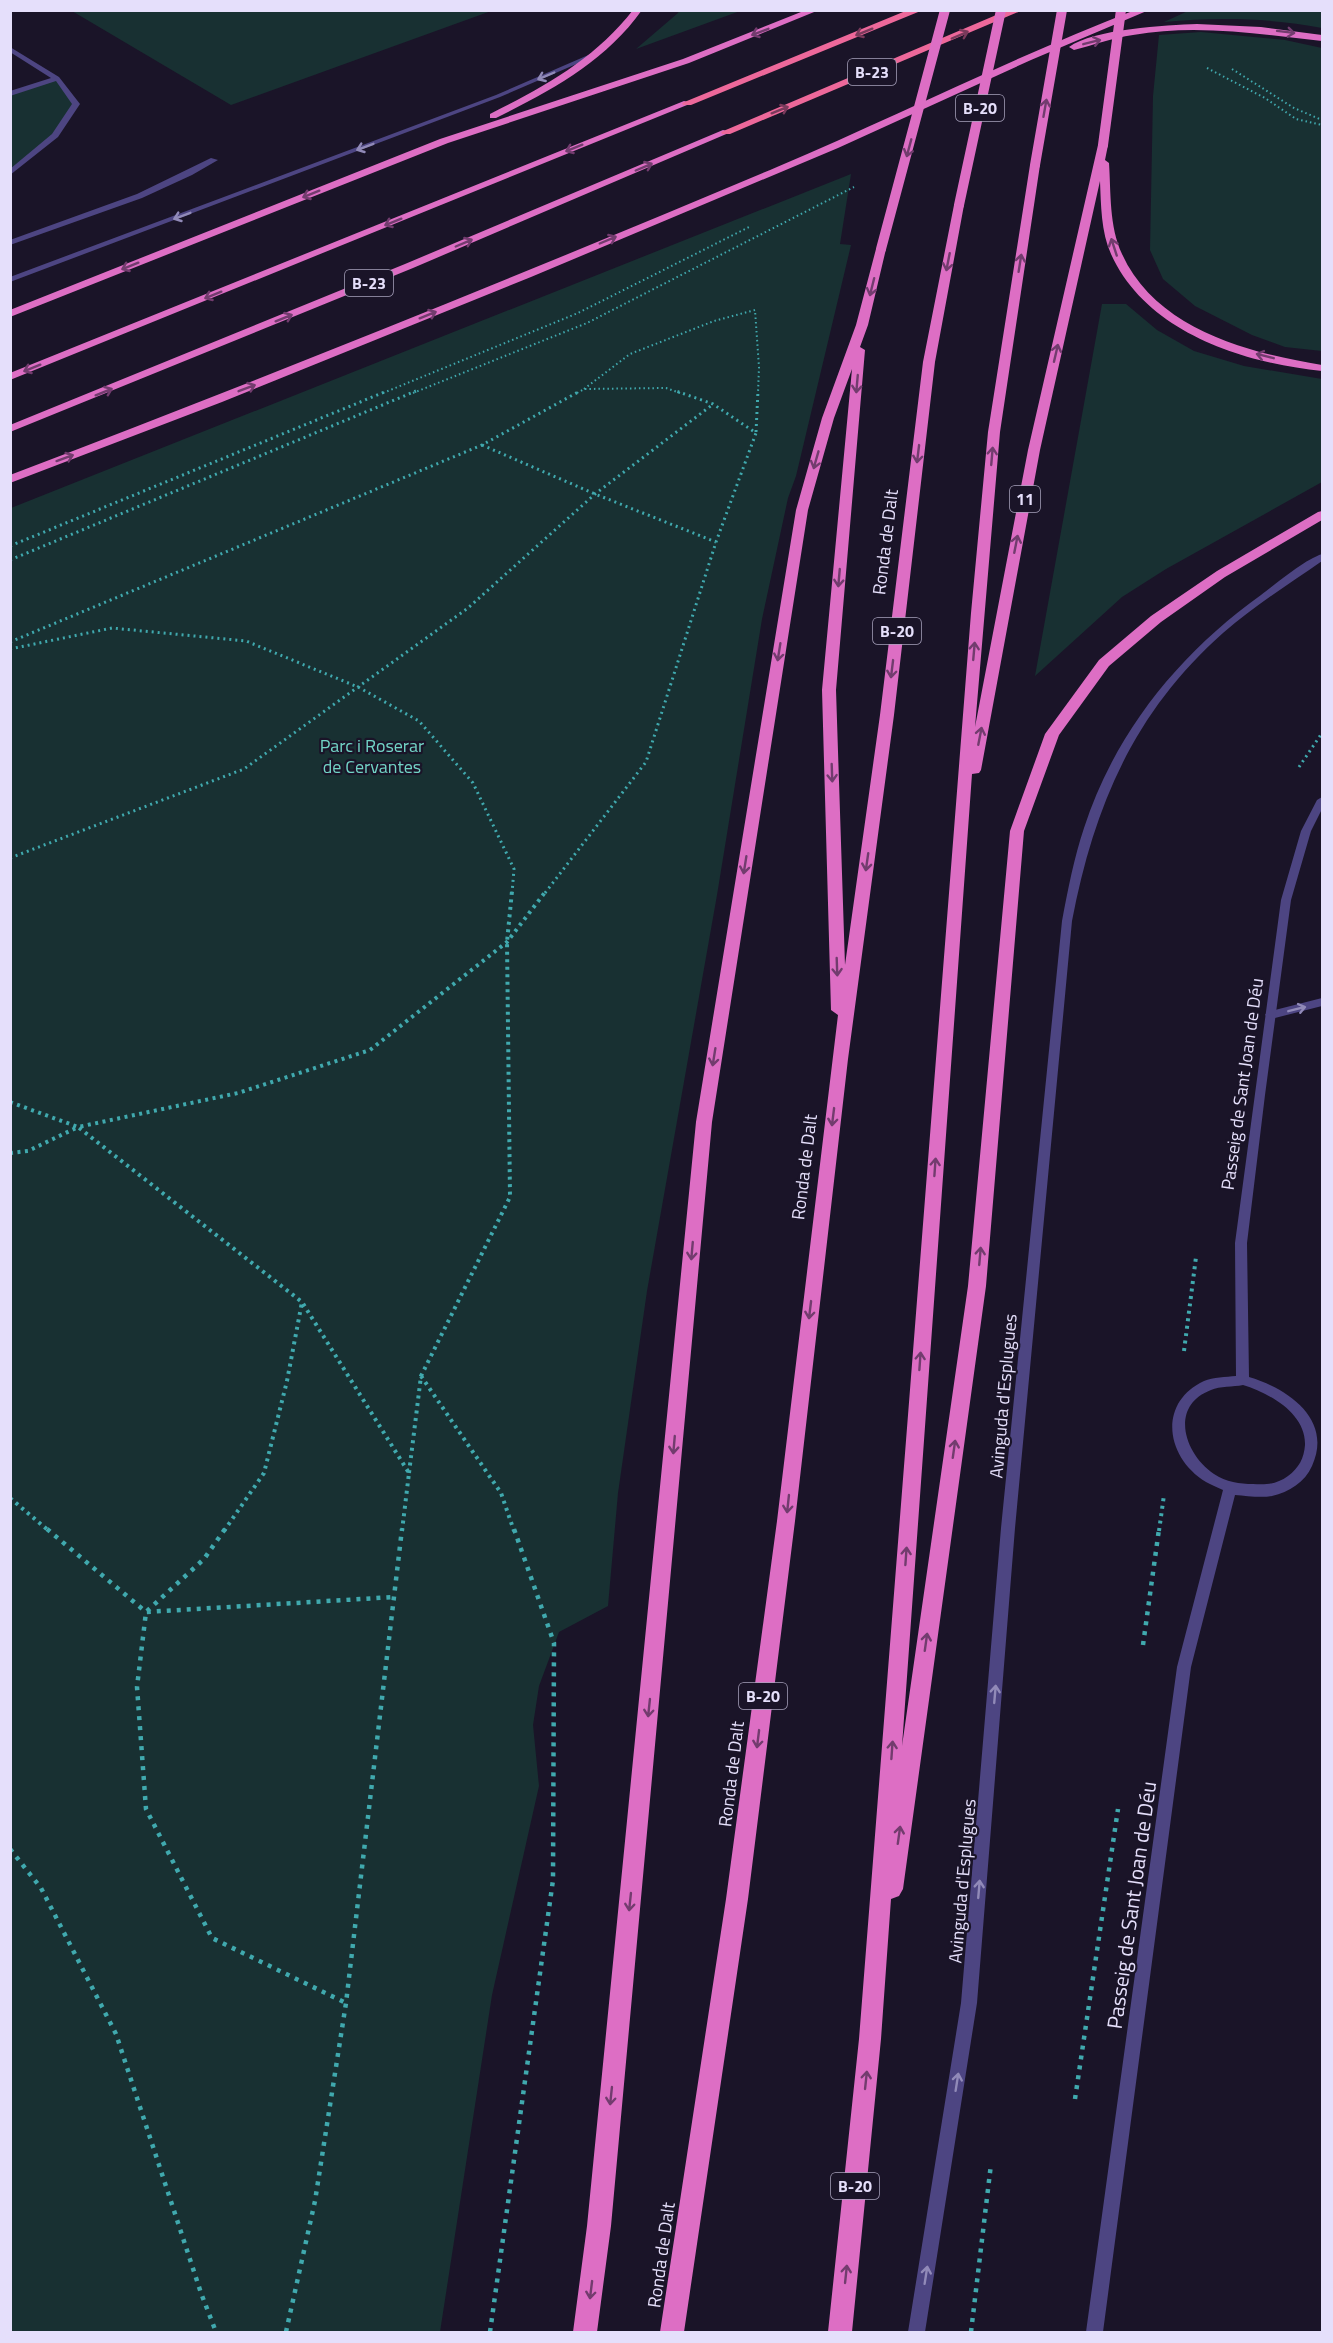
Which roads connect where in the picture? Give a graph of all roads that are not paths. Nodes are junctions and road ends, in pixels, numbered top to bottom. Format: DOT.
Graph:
graph roads {
  1 [pos="639,10"];
  2 [pos="814,10"];
  3 [pos="918,10"];
  4 [pos="945,10"];
  5 [pos="1001,10"];
  6 [pos="1018,10"];
  7 [pos="1062,10"];
  8 [pos="1121,10"];
  9 [pos="1145,10"];
  10 [pos="1323,38"];
  11 [pos="10,49"];
  12 [pos="600,52"];
  13 [pos="57,78"];
  14 [pos="10,94"];
  15 [pos="939,98"];
  16 [pos="687,103"];
  17 [pos="726,132"];
  18 [pos="444,141"];
  19 [pos="1102,145"];
  20 [pos="214,160"];
  21 [pos="10,173"];
  22 [pos="10,243"];
  23 [pos="10,280"];
  24 [pos="10,314"];
  25 [pos="862,326"];
  26 [pos="1323,368"];
  27 [pos="10,376"];
  28 [pos="10,429"];
  29 [pos="10,479"];
  30 [pos="1323,515"];
  31 [pos="1323,557"];
  32 [pos="1323,800"];
  33 [pos="957,855"];
  34 [pos="1323,1002"];
  35 [pos="1271,1015"];
  36 [pos="840,1059"];
  37 [pos="1244,1380"];
  38 [pos="1317,1456"];
  39 [pos="1230,1488"];
  40 [pos="870,2039"];
  41 [pos="585,2332"];
  42 [pos="672,2332"];
  43 [pos="840,2332"];
  44 [pos="916,2332"];
  45 [pos="1094,2332"];
  1 -- 12 [label="highway"];
  2 -- 18 [label="highway, one-way"];
  3 -- 16 [label="highway, B-23, one-way"];
  4 -- 25 [label="highway, one-way, bridge"];
  5 -- 36 [label="highway, Ronda de Dalt / B-20, one-way, bridge"];
  17 -- 6 [label="highway, B-23, one-way"];
  33 -- 7 [label="highway, B-20, one-way, bridge"];
  8 -- 19 [label="highway, bridge"];
  9 -- 15 [label="highway"];
  15 -- 10 [label="highway, one-way"];
  11 -- 13 [label="street"];
  12 -- 18 [label="highway"];
  12 -- 23 [label="street, one-way"];
  13 -- 14 [label="street"];
  13 -- 21 [label="street"];
  29 -- 15 [label="highway, one-way"];
  16 -- 27 [label="highway, B-23, one-way"];
  28 -- 17 [label="highway, B-23, one-way"];
  18 -- 24 [label="highway, one-way"];
  26 -- 19 [label="highway, one-way"];
  33 -- 19 [label="highway, 11, one-way"];
  20 -- 22 [label="street"];
  25 -- 36 [label="highway, one-way"];
  25 -- 41 [label="highway, one-way"];
  40 -- 30 [label="highway, one-way"];
  44 -- 31 [label="street, Avinguda d'Esplugues, one-way"];
  32 -- 35 [label="street, Passeig de Sant Joan de Déu"];
  40 -- 33 [label="highway, B-20, one-way"];
  35 -- 34 [label="street, one-way"];
  35 -- 37 [label="street, Passeig de Sant Joan de Déu"];
  36 -- 42 [label="highway, Ronda de Dalt / B-20, one-way"];
  37 -- 38 [label="street"];
  37 -- 39 [label="street"];
  38 -- 39 [label="street"];
  39 -- 45 [label="street, Passeig de Sant Joan de Déu"];
  43 -- 40 [label="highway, B-20, one-way"];
}
